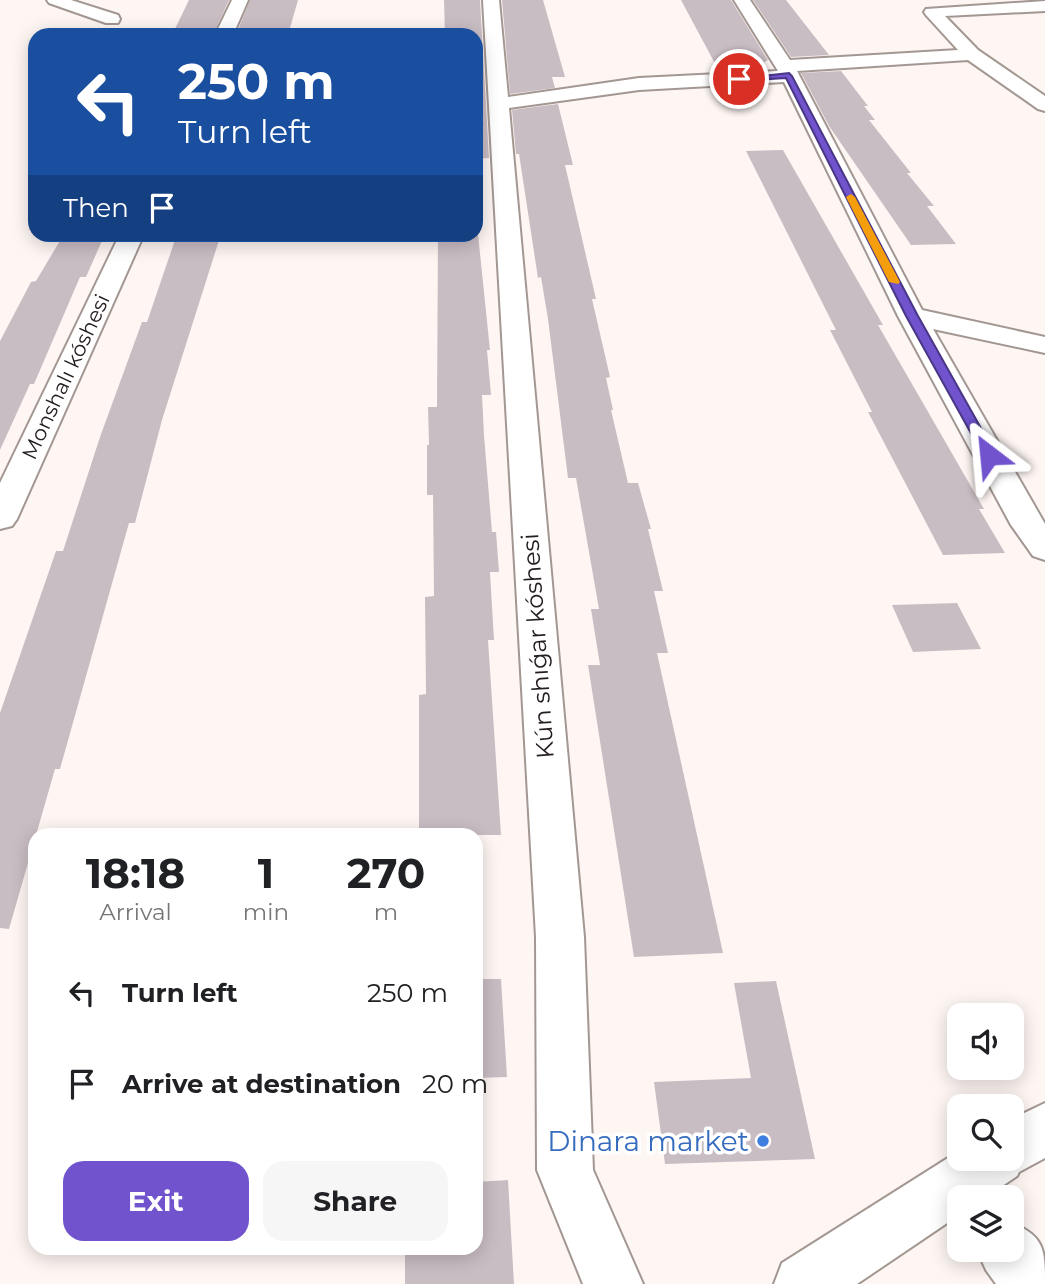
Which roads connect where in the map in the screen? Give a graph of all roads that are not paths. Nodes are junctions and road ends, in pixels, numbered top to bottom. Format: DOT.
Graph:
graph roads {
  1 [pos="55,0"];
  2 [pos="240,0"];
  3 [pos="491,0"];
  4 [pos="742,0"];
  5 [pos="1045,6"];
  6 [pos="112,19"];
  7 [pos="227,28"];
  8 [pos="972,54"];
  9 [pos="787,71"];
  10 [pos="498,104"];
  11 [pos="1045,104"];
  12 [pos="128,242"];
  13 [pos="912,316"];
  14 [pos="1045,345"];
  15 [pos="0,519"];
  16 [pos="1045,549"];
  17 [pos="1045,1128"];
  18 [pos="1024,1144"];
  19 [pos="990,1171"];
  20 [pos="1017,1262"];
  21 [pos="838,1274"];
  22 [pos="613,1284"];
  23 [pos="1034,1284"];
  1 -- 6 [label="street"];
  2 -- 7 [label="street"];
  3 -- 10 [label="street, Kún shıǵar kóshesi"];
  4 -- 9 [label="street"];
  5 -- 8 [label="street"];
  8 -- 9 [label="street"];
  8 -- 11 [label="street"];
  9 -- 10 [label="street"];
  9 -- 13 [label="street"];
  10 -- 22 [label="street, Kún shıǵar kóshesi"];
  12 -- 15 [label="street, Monshalı kóshesi"];
  13 -- 14 [label="street"];
  13 -- 16 [label="street"];
  17 -- 18 [label="street"];
  19 -- 21 [label="street"];
  20 -- 23 [label="street"];
}
